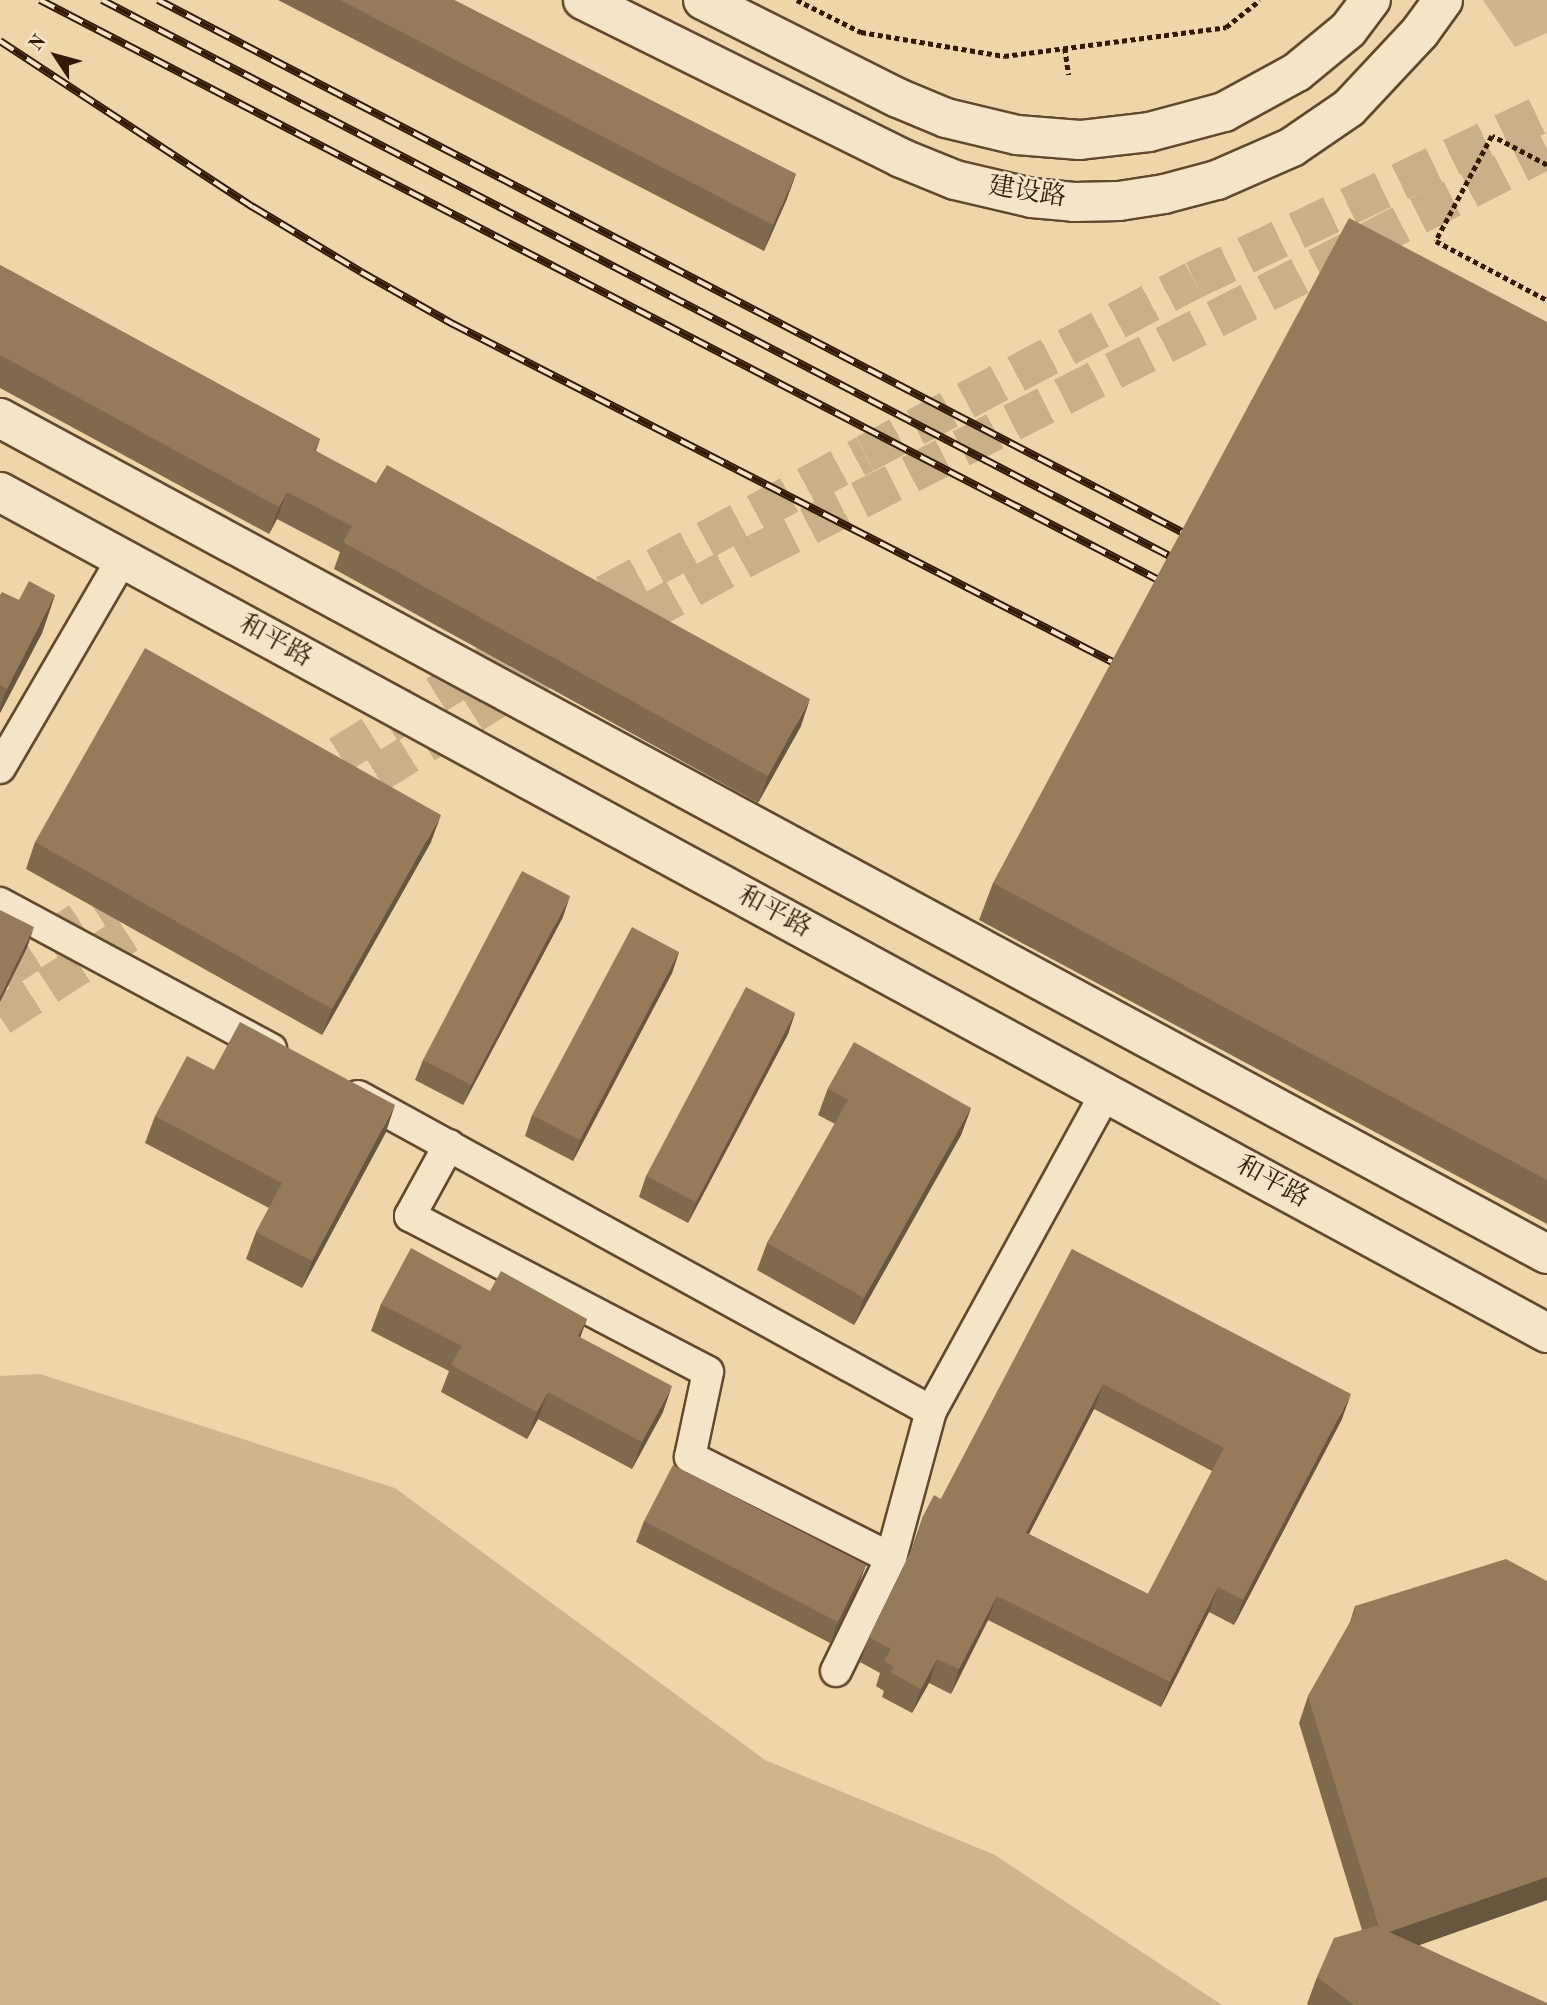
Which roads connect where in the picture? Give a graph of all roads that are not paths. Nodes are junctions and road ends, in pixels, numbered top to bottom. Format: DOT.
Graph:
graph roads {
  1 [pos="583,0"];
  2 [pos="703,0"];
  3 [pos="1371,0"];
  4 [pos="1443,0"];
  5 [pos="0,418"];
  6 [pos="0,492"];
  7 [pos="122,559"];
  8 [pos="0,768"];
  9 [pos="0,903"];
  10 [pos="291,1060"];
  11 [pos="339,1086"];
  12 [pos="1106,1093"];
  13 [pos="449,1145"];
  14 [pos="1547,1254"];
  15 [pos="1547,1333"];
  16 [pos="931,1411"];
  17 [pos="891,1558"];
  18 [pos="835,1671"];
  1 -- 4 [label="main road, 建设路"];
  2 -- 3 [label="main road"];
  5 -- 14 [label="main road"];
  6 -- 7 [label="main road, 和平路"];
  7 -- 8 [label="street"];
  7 -- 12 [label="main road, 和平路"];
  9 -- 10 [label="street"];
  11 -- 13 [label="street"];
  12 -- 15 [label="main road, 和平路"];
  12 -- 16 [label="street"];
  13 -- 16 [label="street"];
  13 -- 17 [label="street"];
  16 -- 17 [label="street"];
  17 -- 18 [label="street"];
}
